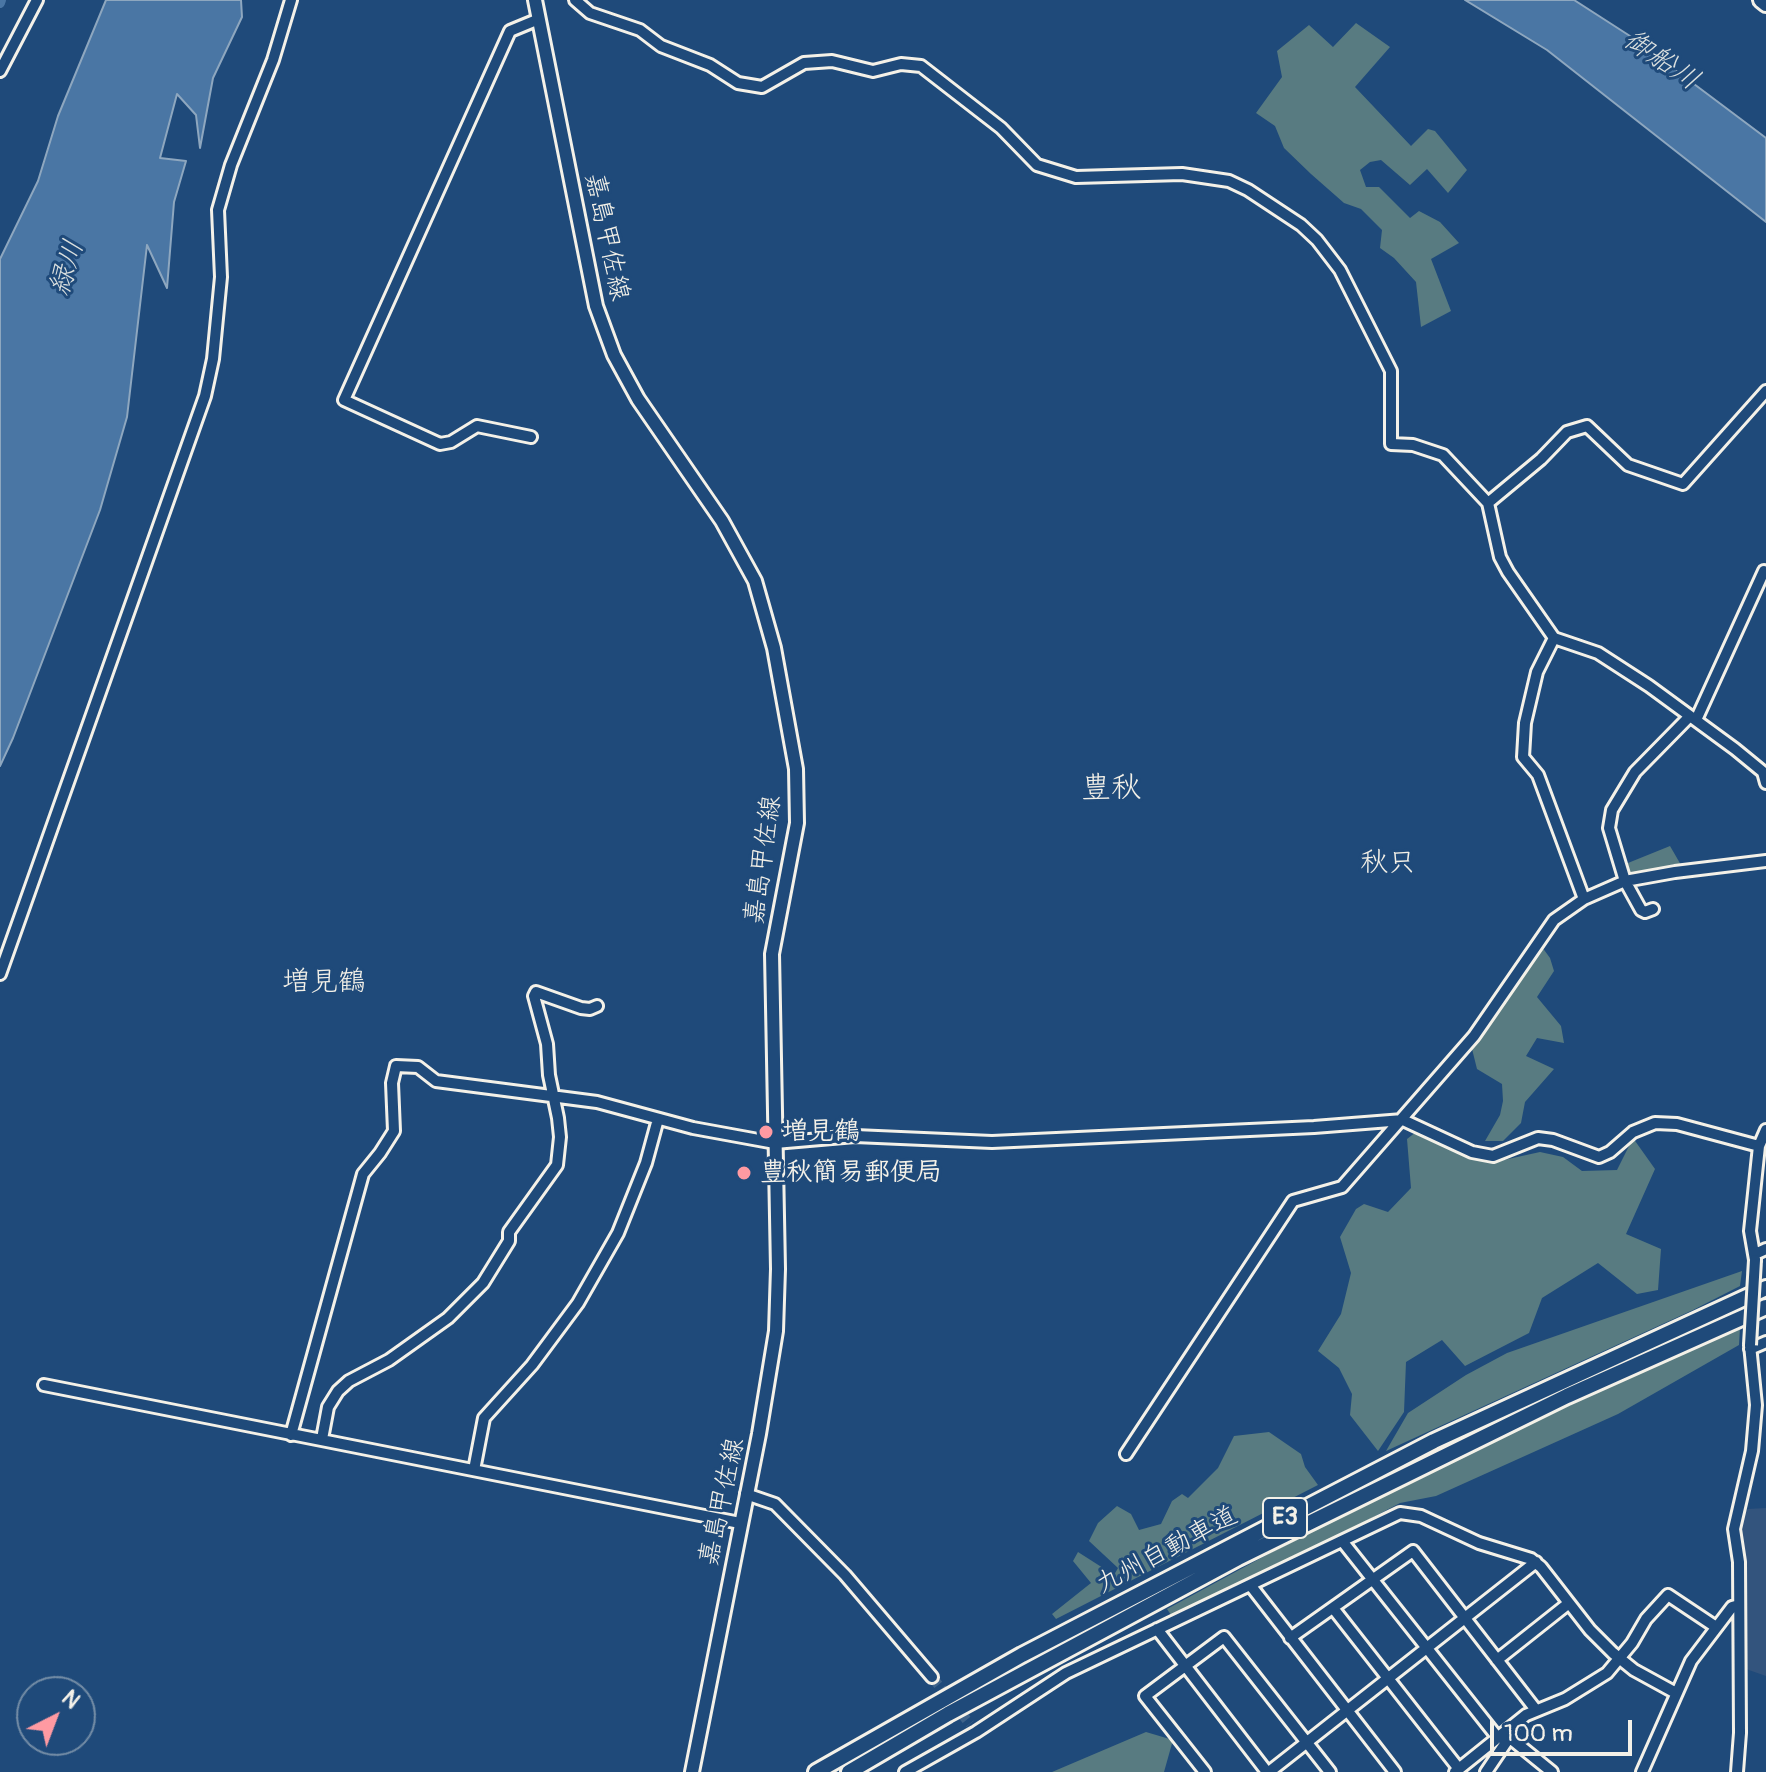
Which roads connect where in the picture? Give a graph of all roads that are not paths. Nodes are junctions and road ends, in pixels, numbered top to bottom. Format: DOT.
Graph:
graph roads {
  1 [pos="37,0"];
  2 [pos="291,0"];
  3 [pos="535,0"];
  4 [pos="575,0"];
  5 [pos="1761,0"];
  6 [pos="1766,4"];
  7 [pos="539,19"];
  8 [pos="0,71"];
  9 [pos="1766,391"];
  10 [pos="531,437"];
  11 [pos="1488,503"];
  12 [pos="1764,571"];
  13 [pos="1554,638"];
  14 [pos="1693,718"];
  15 [pos="1766,783"];
  16 [pos="1766,861"];
  17 [pos="1625,881"];
  18 [pos="1584,899"];
  19 [pos="1653,909"];
  20 [pos="0,974"];
  21 [pos="597,1006"];
  22 [pos="554,1096"];
  23 [pos="658,1119"];
  24 [pos="1403,1120"];
  25 [pos="1766,1130"];
  26 [pos="775,1143"];
  27 [pos="1759,1146"];
  28 [pos="1766,1249"];
  29 [pos="1755,1257"];
  30 [pos="1766,1288"];
  31 [pos="1766,1307"];
  32 [pos="1766,1342"];
  33 [pos="1750,1347"];
  34 [pos="44,1385"];
  35 [pos="291,1435"];
  36 [pos="322,1439"];
  37 [pos="1126,1454"];
  38 [pos="474,1470"];
  39 [pos="746,1494"];
  40 [pos="740,1523"];
  41 [pos="1343,1542"];
  42 [pos="1536,1562"];
  43 [pos="1372,1579"];
  44 [pos="1251,1586"];
  45 [pos="1569,1603"];
  46 [pos="1739,1605"];
  47 [pos="1333,1608"];
  48 [pos="1466,1619"];
  49 [pos="1716,1627"];
  50 [pos="1157,1629"];
  51 [pos="1290,1638"];
  52 [pos="1427,1650"];
  53 [pos="1619,1658"];
  54 [pos="1497,1660"];
  55 [pos="1184,1666"];
  56 [pos="932,1677"];
  57 [pos="1387,1680"];
  58 [pos="1676,1693"];
  59 [pos="1536,1710"];
  60 [pos="1348,1712"];
  61 [pos="1504,1736"];
  62 [pos="1307,1742"];
  63 [pos="1457,1771"];
  64 [pos="692,1772"];
  65 [pos="816,1772"];
  66 [pos="849,1772"];
  67 [pos="905,1772"];
  68 [pos="1205,1772"];
  69 [pos="1268,1772"];
  70 [pos="1330,1772"];
  71 [pos="1395,1772"];
  72 [pos="1486,1772"];
  73 [pos="1552,1772"];
  74 [pos="1642,1772"];
  75 [pos="1737,1772"];
  1 -- 8 [label="street"];
  2 -- 20 [label="street"];
  3 -- 7 [label="main road, 嘉島甲佐線"];
  4 -- 11 [label="street"];
  5 -- 6 [label="highway"];
  7 -- 10 [label="street"];
  7 -- 26 [label="main road, 嘉島甲佐線"];
  9 -- 11 [label="street"];
  11 -- 13 [label="street"];
  12 -- 14 [label="street"];
  13 -- 14 [label="street"];
  13 -- 18 [label="street"];
  14 -- 15 [label="street"];
  14 -- 17 [label="street"];
  16 -- 17 [label="street"];
  17 -- 18 [label="street"];
  17 -- 19 [label="street"];
  18 -- 24 [label="street"];
  21 -- 22 [label="street"];
  22 -- 23 [label="street"];
  22 -- 35 [label="street"];
  22 -- 36 [label="street"];
  23 -- 26 [label="street"];
  23 -- 38 [label="street"];
  24 -- 26 [label="street"];
  24 -- 27 [label="street"];
  24 -- 37 [label="street"];
  25 -- 27 [label="street"];
  26 -- 39 [label="main road, 嘉島甲佐線"];
  27 -- 29 [label="street"];
  28 -- 29 [label="street"];
  29 -- 33 [label="street, bridge"];
  30 -- 65 [label="highway, 九州自動車道 / E3"];
  31 -- 66 [label="highway, 九州自動車道 / E3"];
  32 -- 33 [label="street"];
  33 -- 46 [label="street"];
  34 -- 35 [label="street"];
  35 -- 36 [label="street"];
  36 -- 38 [label="street"];
  38 -- 40 [label="street"];
  39 -- 40 [label="main road, 嘉島甲佐線"];
  39 -- 56 [label="street"];
  40 -- 64 [label="main road, 嘉島甲佐線"];
  41 -- 42 [label="street"];
  41 -- 43 [label="street"];
  41 -- 44 [label="street"];
  42 -- 45 [label="street"];
  42 -- 48 [label="street"];
  43 -- 47 [label="street"];
  43 -- 48 [label="street"];
  43 -- 52 [label="street"];
  44 -- 50 [label="street"];
  44 -- 51 [label="street"];
  45 -- 53 [label="street"];
  45 -- 54 [label="street"];
  46 -- 49 [label="street"];
  46 -- 75 [label="street"];
  47 -- 51 [label="street"];
  47 -- 57 [label="street"];
  48 -- 52 [label="street"];
  48 -- 54 [label="street"];
  49 -- 53 [label="street"];
  49 -- 58 [label="street"];
  50 -- 55 [label="street"];
  50 -- 67 [label="street"];
  51 -- 60 [label="street"];
  52 -- 57 [label="street"];
  52 -- 61 [label="street"];
  53 -- 58 [label="street"];
  53 -- 59 [label="street"];
  54 -- 59 [label="street"];
  55 -- 62 [label="street"];
  55 -- 68 [label="street"];
  55 -- 69 [label="street"];
  57 -- 60 [label="street"];
  57 -- 63 [label="street"];
  58 -- 74 [label="street"];
  59 -- 61 [label="street"];
  60 -- 62 [label="street"];
  60 -- 71 [label="street"];
  61 -- 63 [label="street"];
  61 -- 72 [label="street"];
  61 -- 73 [label="street"];
  62 -- 69 [label="street"];
  62 -- 70 [label="street"];
}
